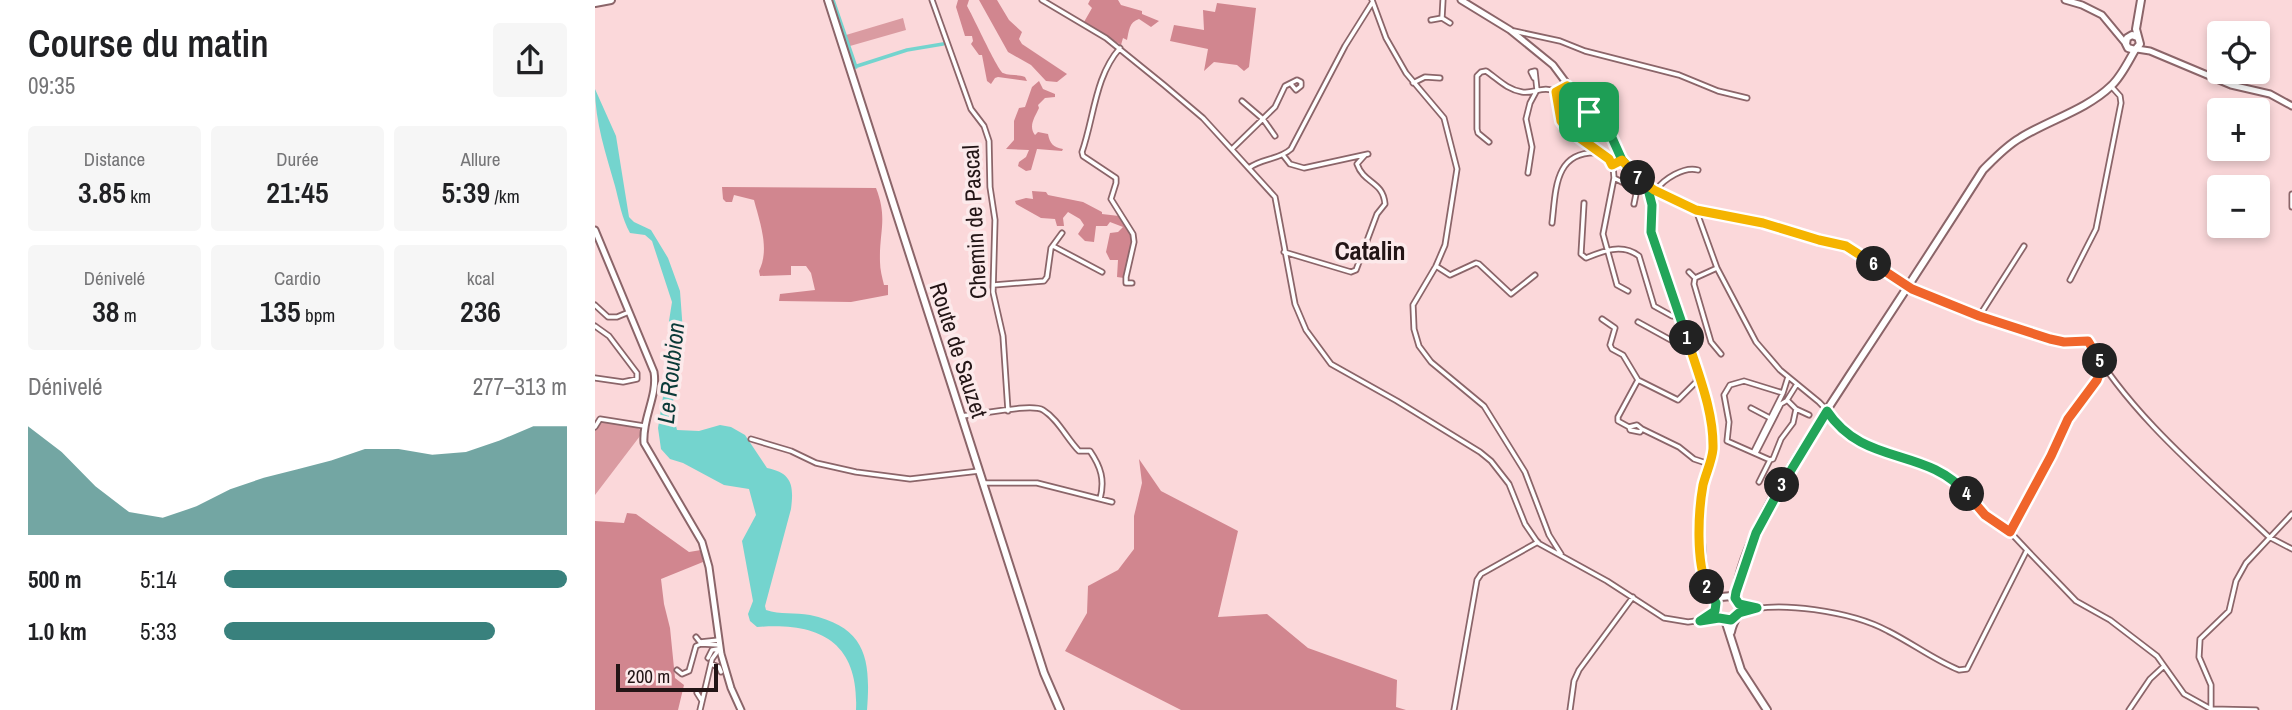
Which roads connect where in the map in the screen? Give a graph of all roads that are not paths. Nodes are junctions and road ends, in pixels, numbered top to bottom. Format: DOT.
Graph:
graph roads {
  1 [pos="611,0"];
  2 [pos="828,0"];
  3 [pos="932,0"];
  4 [pos="1042,0"];
  5 [pos="1443,0"];
  6 [pos="1461,0"];
  7 [pos="2065,0"];
  8 [pos="2141,0"];
  9 [pos="1372,1"];
  10 [pos="595,4"];
  11 [pos="1375,9"];
  12 [pos="1368,11"];
  13 [pos="1442,18"];
  14 [pos="1431,20"];
  15 [pos="1450,23"];
  16 [pos="1510,30"];
  17 [pos="2133,43"];
  18 [pos="1120,48"];
  19 [pos="1440,78"];
  20 [pos="1534,78"];
  21 [pos="1413,83"];
  22 [pos="1291,84"];
  23 [pos="1567,86"];
  24 [pos="2111,86"];
  25 [pos="1537,90"];
  26 [pos="1556,92"];
  27 [pos="1524,93"];
  28 [pos="1747,98"];
  29 [pos="1242,101"];
  30 [pos="1529,103"];
  31 [pos="2292,106"];
  32 [pos="1263,119"];
  33 [pos="1275,136"];
  34 [pos="1489,142"];
  35 [pos="1232,149"];
  36 [pos="1599,153"];
  37 [pos="1618,154"];
  38 [pos="1283,155"];
  39 [pos="1609,159"];
  40 [pos="1622,160"];
  41 [pos="1612,165"];
  42 [pos="1249,168"];
  43 [pos="1698,170"];
  44 [pos="1528,173"];
  45 [pos="1614,178"];
  46 [pos="1654,194"];
  47 [pos="2292,194"];
  48 [pos="1584,202"];
  49 [pos="1634,204"];
  50 [pos="2292,207"];
  51 [pos="1696,210"];
  52 [pos="1552,223"];
  53 [pos="595,230"];
  54 [pos="1062,233"];
  55 [pos="1053,246"];
  56 [pos="2024,246"];
  57 [pos="1606,249"];
  58 [pos="1284,252"];
  59 [pos="1436,266"];
  60 [pos="1717,268"];
  61 [pos="1102,272"];
  62 [pos="1689,272"];
  63 [pos="1535,275"];
  64 [pos="1695,278"];
  65 [pos="2070,280"];
  66 [pos="1132,283"];
  67 [pos="993,285"];
  68 [pos="1908,286"];
  69 [pos="1627,291"];
  70 [pos="595,305"];
  71 [pos="629,312"];
  72 [pos="1680,316"];
  73 [pos="1979,316"];
  74 [pos="1602,319"];
  75 [pos="1638,322"];
  76 [pos="595,326"];
  77 [pos="1689,346"];
  78 [pos="1721,354"];
  79 [pos="2102,366"];
  80 [pos="1697,370"];
  81 [pos="1788,377"];
  82 [pos="595,379"];
  83 [pos="1638,380"];
  84 [pos="1797,384"];
  85 [pos="1783,393"];
  86 [pos="1787,400"];
  87 [pos="1751,408"];
  88 [pos="1796,409"];
  89 [pos="1008,411"];
  90 [pos="1827,411"];
  91 [pos="1809,415"];
  92 [pos="961,416"];
  93 [pos="1770,418"];
  94 [pos="644,426"];
  95 [pos="595,427"];
  96 [pos="751,439"];
  97 [pos="1755,452"];
  98 [pos="1770,460"];
  99 [pos="1709,464"];
  100 [pos="979,471"];
  101 [pos="1759,482"];
  102 [pos="983,483"];
  103 [pos="1100,499"];
  104 [pos="1112,502"];
  105 [pos="2292,514"];
  106 [pos="2010,532"];
  107 [pos="2269,537"];
  108 [pos="1538,542"];
  109 [pos="2027,550"];
  110 [pos="2292,550"];
  111 [pos="1562,556"];
  112 [pos="1738,582"];
  113 [pos="1707,588"];
  114 [pos="1724,596"];
  115 [pos="1633,597"];
  116 [pos="1737,601"];
  117 [pos="1715,607"];
  118 [pos="1757,608"];
  119 [pos="1739,613"];
  120 [pos="1722,619"];
  121 [pos="1734,619"];
  122 [pos="1700,621"];
  123 [pos="1731,636"];
  124 [pos="696,637"];
  125 [pos="719,646"];
  126 [pos="708,658"];
  127 [pos="711,664"];
  128 [pos="2164,666"];
  129 [pos="677,670"];
  130 [pos="721,672"];
  131 [pos="697,693"];
  132 [pos="702,701"];
  133 [pos="2211,709"];
  134 [pos="700,710"];
  135 [pos="741,710"];
  136 [pos="1060,710"];
  137 [pos="1454,710"];
  138 [pos="1570,710"];
  139 [pos="1767,710"];
  140 [pos="2129,710"];
  141 [pos="2256,710"];
  1 -- 10 [label="main road"];
  2 -- 92 [label="main road, Route de Sauzet"];
  3 -- 67 [label="street, Chemin de Pascal"];
  4 -- 18 [label="street"];
  5 -- 13 [label="street"];
  6 -- 16 [label="street"];
  7 -- 17 [label="street"];
  8 -- 17 [label="main road"];
  9 -- 11 [label="street"];
  9 -- 12 [label="street"];
  11 -- 12 [label="street"];
  11 -- 21 [label="street"];
  12 -- 38 [label="street"];
  13 -- 14 [label="street"];
  13 -- 15 [label="street"];
  16 -- 23 [label="street"];
  16 -- 28 [label="street"];
  17 -- 24 [label="main road"];
  17 -- 31 [label="street"];
  18 -- 35 [label="street"];
  18 -- 66 [label="street"];
  19 -- 21 [label="street"];
  20 -- 25 [label="street"];
  21 -- 59 [label="street"];
  22 -- 32 [label="street"];
  23 -- 26 [label="street"];
  23 -- 37 [label="street"];
  24 -- 65 [label="street"];
  24 -- 68 [label="main road"];
  25 -- 26 [label="street"];
  25 -- 27 [label="street"];
  25 -- 30 [label="street"];
  26 -- 36 [label="street"];
  27 -- 30 [label="street"];
  27 -- 34 [label="street"];
  29 -- 32 [label="street"];
  30 -- 44 [label="street"];
  32 -- 33 [label="street"];
  32 -- 35 [label="street"];
  35 -- 42 [label="street"];
  36 -- 39 [label="street"];
  36 -- 52 [label="street"];
  37 -- 39 [label="street"];
  37 -- 40 [label="street"];
  38 -- 42 [label="street"];
  38 -- 58 [label="street"];
  39 -- 41 [label="street"];
  40 -- 41 [label="street"];
  40 -- 46 [label="street"];
  41 -- 45 [label="street"];
  42 -- 58 [label="street"];
  43 -- 46 [label="street"];
  45 -- 49 [label="street"];
  45 -- 57 [label="street"];
  46 -- 51 [label="street"];
  46 -- 72 [label="street"];
  47 -- 50 [label="street"];
  48 -- 57 [label="street"];
  51 -- 60 [label="street"];
  51 -- 68 [label="street"];
  53 -- 71 [label="street"];
  54 -- 55 [label="street"];
  55 -- 61 [label="street"];
  55 -- 67 [label="street"];
  56 -- 73 [label="street"];
  57 -- 69 [label="street"];
  57 -- 72 [label="street"];
  58 -- 108 [label="street"];
  59 -- 63 [label="street"];
  59 -- 111 [label="street"];
  60 -- 64 [label="street"];
  60 -- 81 [label="street"];
  62 -- 64 [label="street"];
  64 -- 78 [label="street"];
  67 -- 89 [label="street, Chemin de Pascal"];
  68 -- 73 [label="street"];
  68 -- 90 [label="main road"];
  70 -- 71 [label="street"];
  71 -- 94 [label="street"];
  72 -- 77 [label="street"];
  73 -- 79 [label="street"];
  74 -- 83 [label="street"];
  75 -- 77 [label="street"];
  76 -- 82 [label="street"];
  77 -- 80 [label="street"];
  79 -- 106 [label="street"];
  79 -- 107 [label="street"];
  80 -- 83 [label="street"];
  80 -- 99 [label="street"];
  81 -- 84 [label="street"];
  81 -- 85 [label="street"];
  83 -- 99 [label="street"];
  84 -- 86 [label="street"];
  84 -- 90 [label="street"];
  85 -- 93 [label="street"];
  85 -- 97 [label="street"];
  86 -- 88 [label="street"];
  86 -- 97 [label="street"];
  87 -- 93 [label="street"];
  88 -- 91 [label="street"];
  88 -- 98 [label="street"];
  89 -- 92 [label="street"];
  89 -- 103 [label="street"];
  90 -- 106 [label="street"];
  90 -- 112 [label="main road"];
  92 -- 100 [label="main road, Route de Sauzet"];
  93 -- 97 [label="street"];
  94 -- 95 [label="street"];
  94 -- 125 [label="street"];
  96 -- 100 [label="street"];
  97 -- 98 [label="street"];
  98 -- 101 [label="street"];
  99 -- 113 [label="street"];
  100 -- 102 [label="main road, Route de Sauzet"];
  102 -- 103 [label="street"];
  102 -- 136 [label="main road, Route de Sauzet"];
  103 -- 104 [label="street"];
  105 -- 107 [label="street"];
  106 -- 109 [label="street"];
  107 -- 110 [label="street"];
  107 -- 133 [label="street"];
  108 -- 111 [label="street"];
  108 -- 137 [label="street"];
  109 -- 118 [label="street"];
  109 -- 128 [label="street"];
  111 -- 115 [label="street"];
  112 -- 114 [label="main road"];
  112 -- 116 [label="main road"];
  113 -- 114 [label="street"];
  113 -- 117 [label="street"];
  114 -- 116 [label="main road"];
  114 -- 117 [label="main road"];
  115 -- 122 [label="street"];
  115 -- 138 [label="street"];
  116 -- 118 [label="street"];
  116 -- 119 [label="main road"];
  117 -- 120 [label="main road"];
  117 -- 122 [label="street"];
  118 -- 119 [label="street"];
  119 -- 121 [label="main road"];
  120 -- 121 [label="main road"];
  120 -- 122 [label="street"];
  120 -- 123 [label="main road"];
  121 -- 123 [label="main road"];
  123 -- 139 [label="main road"];
  124 -- 125 [label="street"];
  125 -- 126 [label="street"];
  125 -- 127 [label="street"];
  125 -- 129 [label="street"];
  125 -- 135 [label="street"];
  127 -- 130 [label="street"];
  127 -- 132 [label="street"];
  128 -- 133 [label="street"];
  128 -- 140 [label="street"];
  131 -- 132 [label="street"];
  132 -- 134 [label="street"];
  133 -- 141 [label="street"];
}
